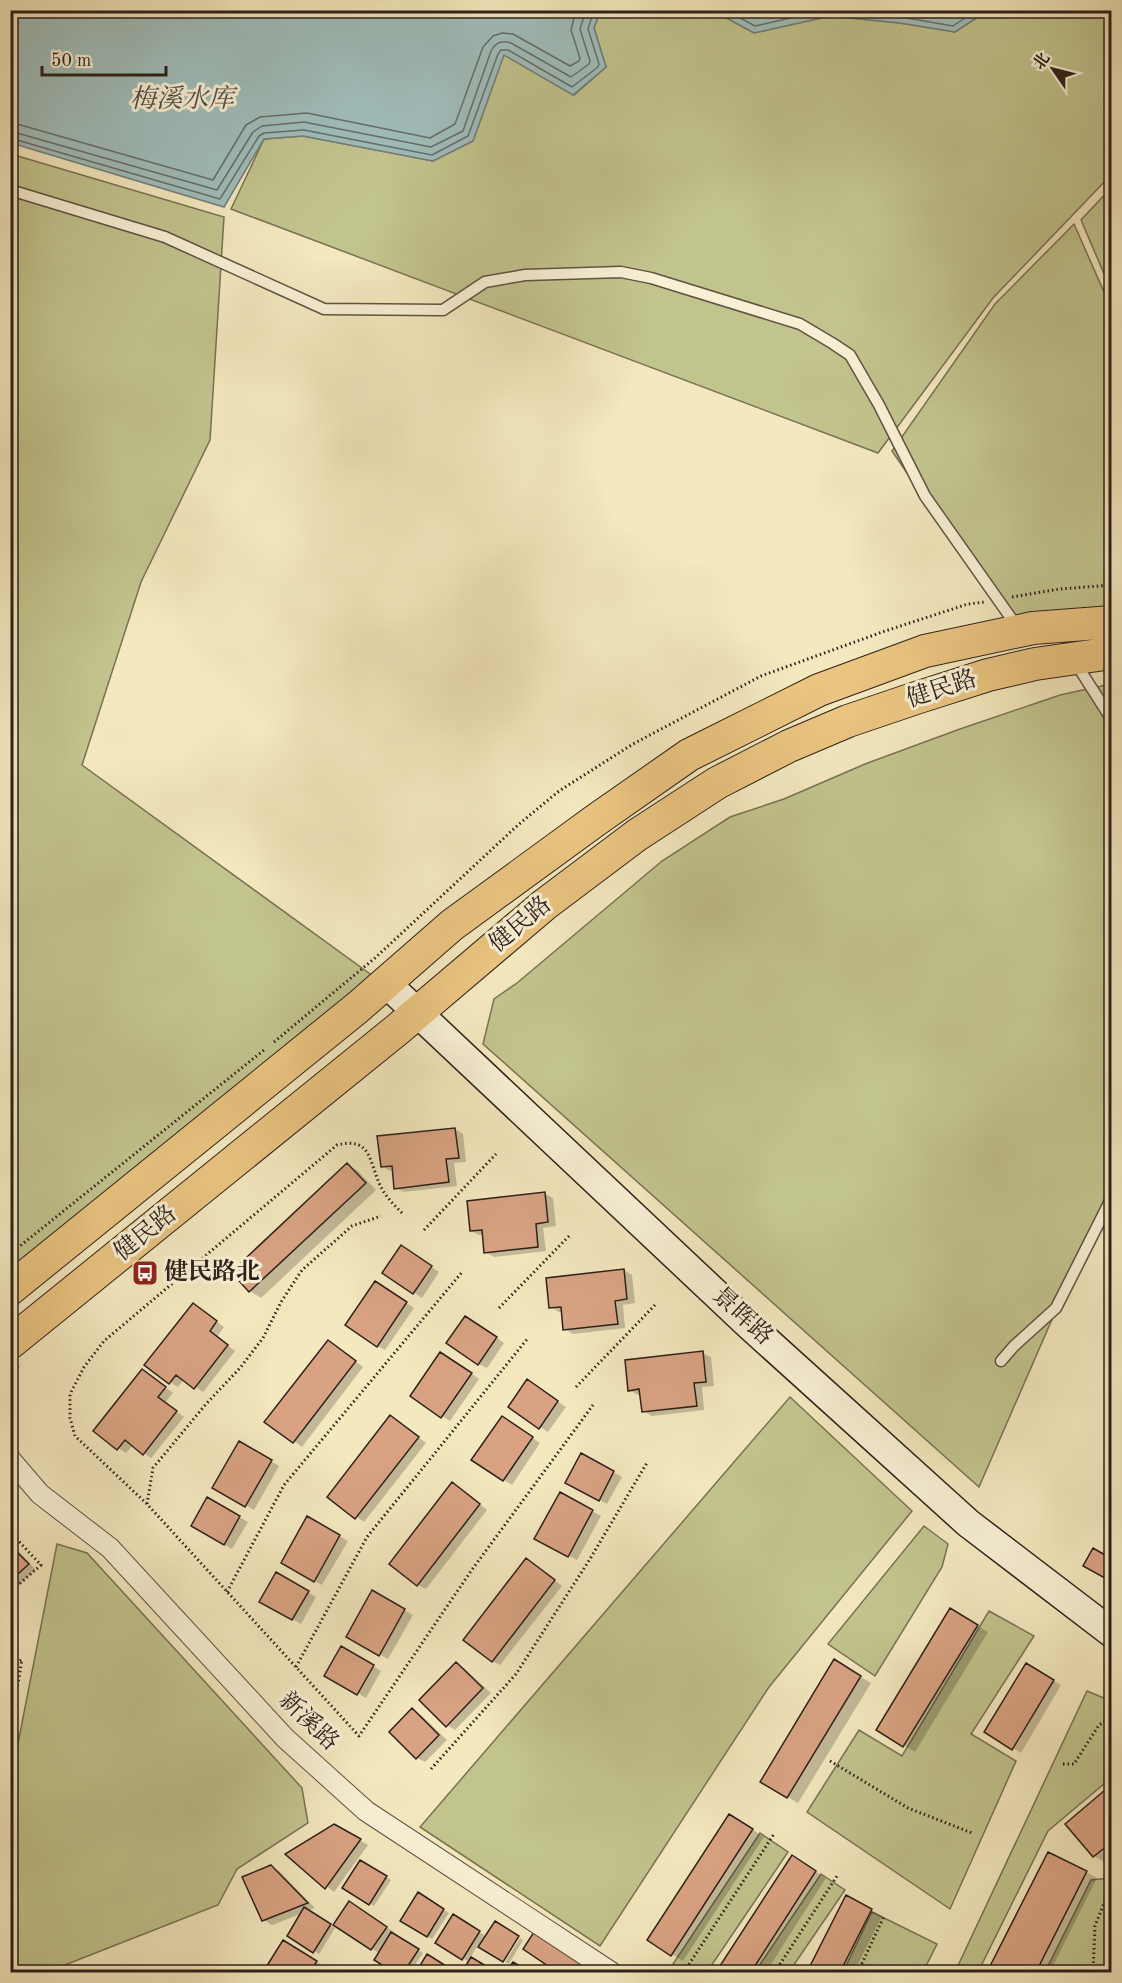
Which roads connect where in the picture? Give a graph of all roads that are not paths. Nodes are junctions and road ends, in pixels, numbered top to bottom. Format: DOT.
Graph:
graph roads {
  1 [pos="10,190"];
  2 [pos="1112,622"];
  3 [pos="1020,631"];
  4 [pos="1112,653"];
  5 [pos="1073,658"];
  6 [pos="1112,720"];
  7 [pos="387,984"];
  8 [pos="417,1013"];
  9 [pos="1112,1197"];
  10 [pos="10,1289"];
  11 [pos="20,1351"];
  12 [pos="1001,1361"];
  13 [pos="10,1459"];
  14 [pos="1112,1633"];
  15 [pos="611,1972"];
  1 -- 3 [label="lane"];
  2 -- 3 [label="main road, 健民路"];
  3 -- 7 [label="main road, 健民路"];
  4 -- 5 [label="main road, 健民路"];
  5 -- 6 [label="lane"];
  5 -- 8 [label="main road, 健民路"];
  7 -- 8 [label="street, 景晖路"];
  7 -- 10 [label="main road, 健民路"];
  8 -- 11 [label="main road, 健民路"];
  8 -- 14 [label="street, 景晖路"];
  9 -- 12 [label="lane"];
  13 -- 15 [label="street, 新溪路"];
}
